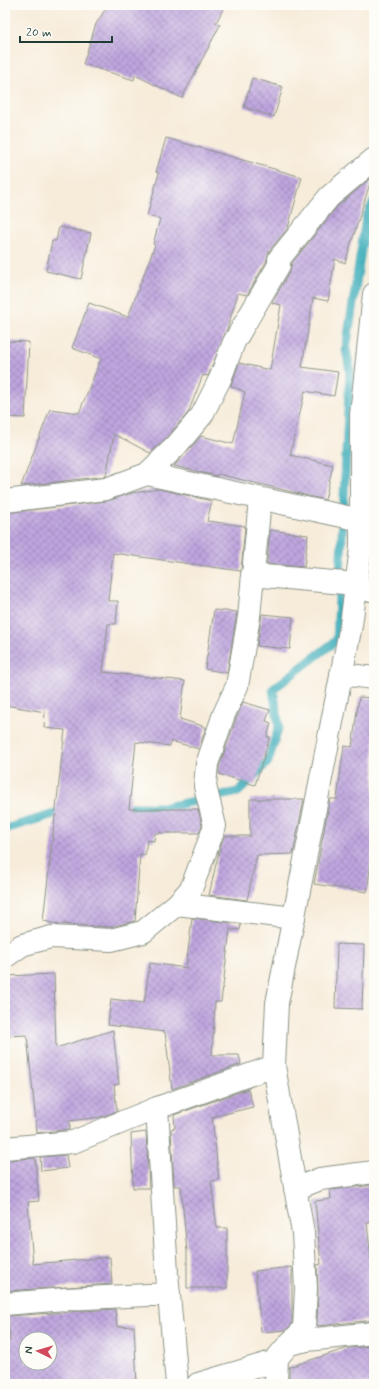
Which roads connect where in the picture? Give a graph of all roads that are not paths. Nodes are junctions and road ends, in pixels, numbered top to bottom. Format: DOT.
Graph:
graph roads {
  1 [pos="374,159"];
  2 [pos="374,294"];
  3 [pos="147,474"];
  4 [pos="260,499"];
  5 [pos="5,501"];
  6 [pos="361,520"];
  7 [pos="252,575"];
  8 [pos="362,588"];
  9 [pos="341,674"];
  10 [pos="374,678"];
  11 [pos="177,904"];
  12 [pos="294,918"];
  13 [pos="5,957"];
  14 [pos="274,1066"];
  15 [pos="157,1108"];
  16 [pos="5,1148"];
  17 [pos="374,1172"];
  18 [pos="296,1189"];
  19 [pos="169,1294"];
  20 [pos="5,1304"];
  21 [pos="374,1333"];
  22 [pos="283,1351"];
  23 [pos="177,1384"];
  24 [pos="198,1384"];
  25 [pos="276,1384"];
  1 -- 3 [label="street"];
  2 -- 6 [label="street"];
  3 -- 4 [label="street"];
  3 -- 5 [label="street"];
  4 -- 6 [label="street"];
  4 -- 7 [label="street"];
  6 -- 8 [label="street"];
  7 -- 8 [label="street"];
  7 -- 11 [label="street"];
  8 -- 9 [label="street"];
  9 -- 10 [label="street"];
  9 -- 12 [label="street"];
  11 -- 12 [label="street"];
  11 -- 13 [label="street"];
  12 -- 14 [label="street"];
  14 -- 15 [label="street"];
  14 -- 18 [label="street"];
  15 -- 16 [label="street"];
  15 -- 19 [label="street"];
  17 -- 18 [label="street"];
  18 -- 22 [label="street"];
  19 -- 20 [label="street"];
  19 -- 23 [label="street"];
  21 -- 22 [label="street"];
  22 -- 24 [label="street"];
  22 -- 25 [label="street"];
}
